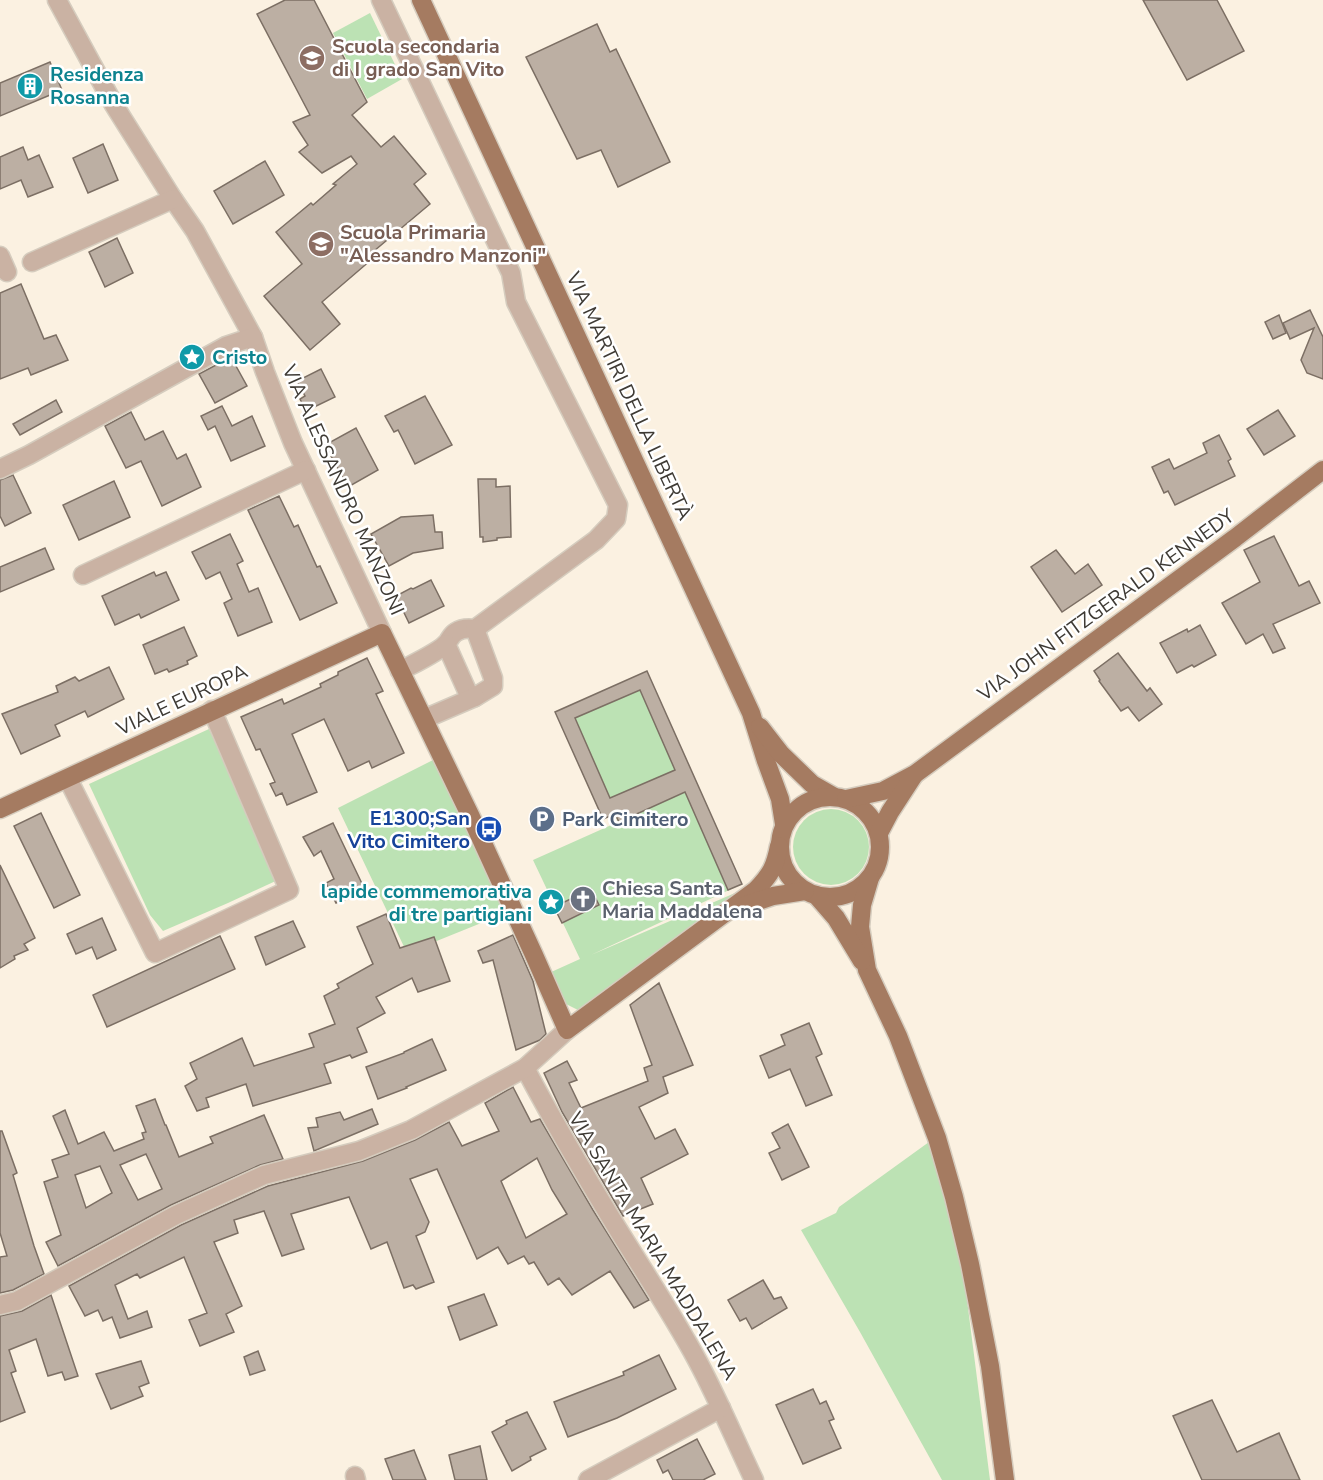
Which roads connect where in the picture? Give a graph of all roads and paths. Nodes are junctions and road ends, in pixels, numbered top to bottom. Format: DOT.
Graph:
graph roads {
  1 [pos="57,0"];
  2 [pos="381,0"];
  3 [pos="421,0"];
  4 [pos="173,199"];
  5 [pos="32,262"];
  6 [pos="253,337"];
  7 [pos="0,469"];
  8 [pos="306,470"];
  9 [pos="1323,470"];
  10 [pos="83,576"];
  11 [pos="475,629"];
  12 [pos="382,633"];
  13 [pos="446,644"];
  14 [pos="400,671"];
  15 [pos="475,697"];
  16 [pos="212,710"];
  17 [pos="751,713"];
  18 [pos="424,719"];
  19 [pos="915,774"];
  20 [pos="68,778"];
  21 [pos="839,797"];
  22 [pos="0,808"];
  23 [pos="784,824"];
  24 [pos="879,833"];
  25 [pos="779,846"];
  26 [pos="870,878"];
  27 [pos="811,893"];
  28 [pos="728,911"];
  29 [pos="867,970"];
  30 [pos="567,1030"];
  31 [pos="525,1068"];
  32 [pos="0,1305"];
  33 [pos="721,1408"];
  34 [pos="588,1480"];
  35 [pos="754,1480"];
  36 [pos="1005,1480"];
  1 -- 4 [label="street, VIA ALESSANDRO MANZONI"];
  2 -- 11 [label="street"];
  3 -- 17 [label="main road, VIA MARTIRI DELLA LIBERTÀ"];
  4 -- 5 [label="street"];
  4 -- 6 [label="street, VIA ALESSANDRO MANZONI"];
  6 -- 7 [label="street"];
  6 -- 8 [label="street, VIA ALESSANDRO MANZONI"];
  8 -- 10 [label="street"];
  8 -- 12 [label="street, VIA ALESSANDRO MANZONI"];
  9 -- 19 [label="main road, VIA JOHN FITZGERALD KENNEDY"];
  11 -- 13 [label="street"];
  11 -- 15 [label="street"];
  12 -- 14 [label="main road, VIA ALESSANDRO MANZONI"];
  12 -- 16 [label="main road, VIALE EUROPA"];
  13 -- 14 [label="street"];
  13 -- 15 [label="street"];
  14 -- 18 [label="main road, VIA ALESSANDRO MANZONI"];
  15 -- 18 [label="street"];
  16 -- 20 [label="main road, VIALE EUROPA"];
  16 -- 20 [label="street"];
  17 -- 21 [label="main road, VIA MARTIRI DELLA LIBERTÀ"];
  17 -- 23 [label="main road, VIA MARTIRI DELLA LIBERTÀ"];
  18 -- 30 [label="main road, VIA ALESSANDRO MANZONI"];
  19 -- 21 [label="main road, VIA JOHN FITZGERALD KENNEDY"];
  19 -- 24 [label="main road, VIA JOHN FITZGERALD KENNEDY"];
  20 -- 22 [label="main road, VIALE EUROPA"];
  21 -- 23 [label="main road"];
  21 -- 24 [label="main road"];
  23 -- 25 [label="main road"];
  24 -- 26 [label="main road"];
  25 -- 27 [label="main road"];
  25 -- 28 [label="main road"];
  26 -- 27 [label="main road"];
  26 -- 29 [label="main road"];
  27 -- 28 [label="main road"];
  27 -- 29 [label="main road"];
  28 -- 30 [label="main road"];
  29 -- 36 [label="main road"];
  30 -- 31 [label="street"];
  31 -- 32 [label="street"];
  31 -- 33 [label="street, VIA SANTA MARIA MADDALENA"];
  33 -- 34 [label="street"];
  33 -- 35 [label="street, VIA SANTA MARIA MADDALENA"];
}
